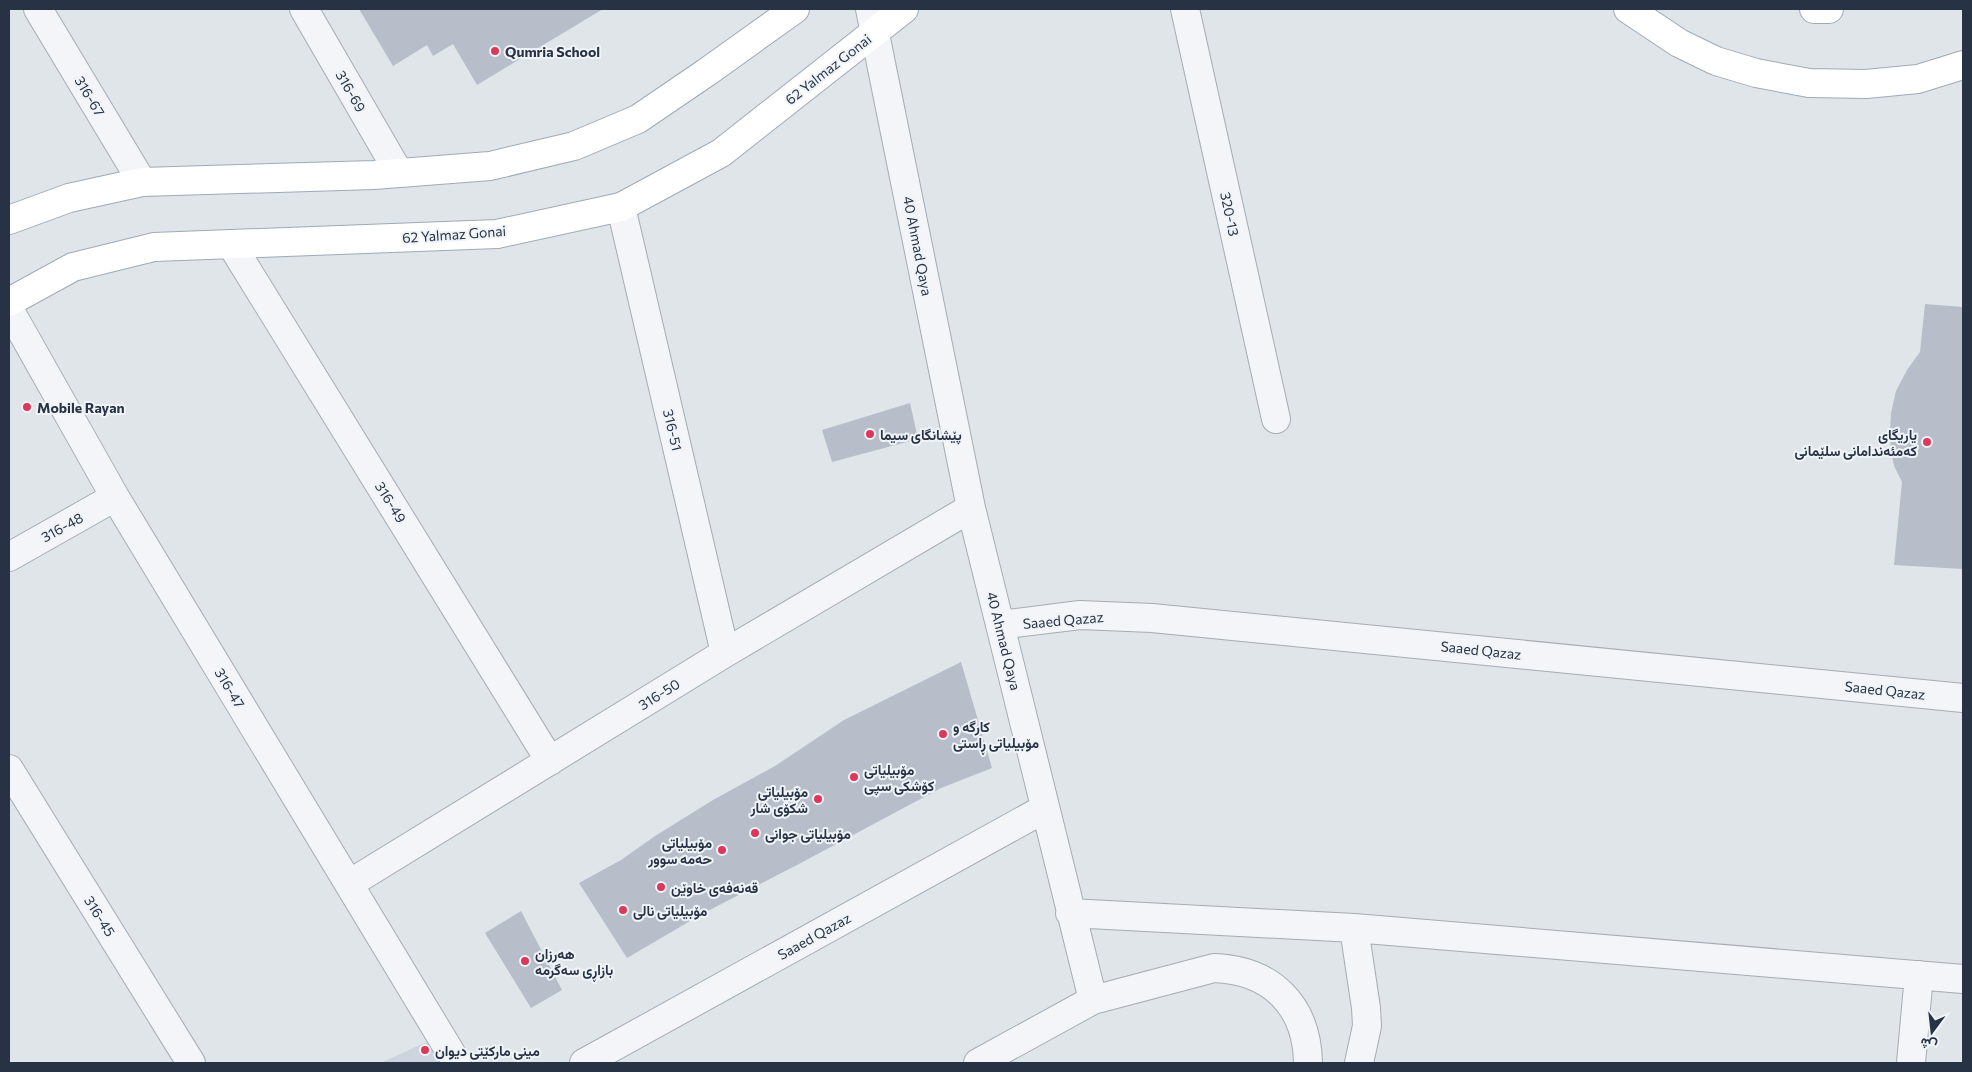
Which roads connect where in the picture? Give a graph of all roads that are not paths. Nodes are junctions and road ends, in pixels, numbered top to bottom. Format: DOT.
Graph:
graph roads {
  1 [pos="38,9"];
  2 [pos="304,9"];
  3 [pos="795,9"];
  4 [pos="904,9"];
  5 [pos="1185,9"];
  6 [pos="1628,9"];
  7 [pos="1814,9"];
  8 [pos="1829,9"];
  9 [pos="872,21"];
  10 [pos="1963,65"];
  11 [pos="399,173"];
  12 [pos="142,182"];
  13 [pos="621,207"];
  14 [pos="9,220"];
  15 [pos="231,244"];
  16 [pos="9,302"];
  17 [pos="9,309"];
  18 [pos="1276,420"];
  19 [pos="115,497"];
  20 [pos="971,508"];
  21 [pos="9,557"];
  22 [pos="1000,625"];
  23 [pos="725,653"];
  24 [pos="1963,698"];
  25 [pos="550,761"];
  26 [pos="9,769"];
  27 [pos="1044,809"];
  28 [pos="349,884"];
  29 [pos="1070,913"];
  30 [pos="1354,928"];
  31 [pos="1920,975"];
  32 [pos="1963,979"];
  33 [pos="1092,1000"];
  34 [pos="191,1063"];
  35 [pos="457,1063"];
  36 [pos="584,1063"];
  37 [pos="978,1063"];
  38 [pos="1308,1063"];
  39 [pos="1359,1063"];
  40 [pos="1911,1063"];
  1 -- 12 [label="street, 316-67"];
  2 -- 11 [label="street, 316-69"];
  3 -- 11 [label="main road"];
  4 -- 9 [label="main road, 62 Yalmaz Gonai"];
  5 -- 18 [label="street, 320-13"];
  6 -- 10 [label="main road"];
  7 -- 8 [label="main road"];
  9 -- 13 [label="main road, 62 Yalmaz Gonai"];
  9 -- 20 [label="street, 40 Ahmad Qaya"];
  11 -- 12 [label="main road"];
  12 -- 14 [label="main road"];
  13 -- 15 [label="main road, 62 Yalmaz Gonai"];
  13 -- 23 [label="street, 316-51"];
  15 -- 16 [label="main road, 62 Yalmaz Gonai"];
  15 -- 25 [label="street, 316-49"];
  17 -- 19 [label="street, 316-47"];
  19 -- 21 [label="street, 316-48"];
  19 -- 28 [label="street, 316-47"];
  20 -- 22 [label="street, 40 Ahmad Qaya"];
  20 -- 23 [label="street, 316-50"];
  22 -- 24 [label="street, Saaed Qazaz"];
  22 -- 27 [label="street, 40 Ahmad Qaya"];
  23 -- 25 [label="street, 316-50"];
  25 -- 28 [label="street, 316-50"];
  26 -- 34 [label="street, 316-45"];
  27 -- 29 [label="street, 40 Ahmad Qaya"];
  27 -- 36 [label="street, Saaed Qazaz"];
  28 -- 35 [label="street, 316-47"];
  29 -- 30 [label="street"];
  29 -- 33 [label="street, 40 Ahmad Qaya"];
  30 -- 31 [label="street"];
  30 -- 39 [label="street"];
  31 -- 32 [label="street"];
  31 -- 40 [label="street"];
  33 -- 37 [label="street"];
  33 -- 38 [label="street"];
}
